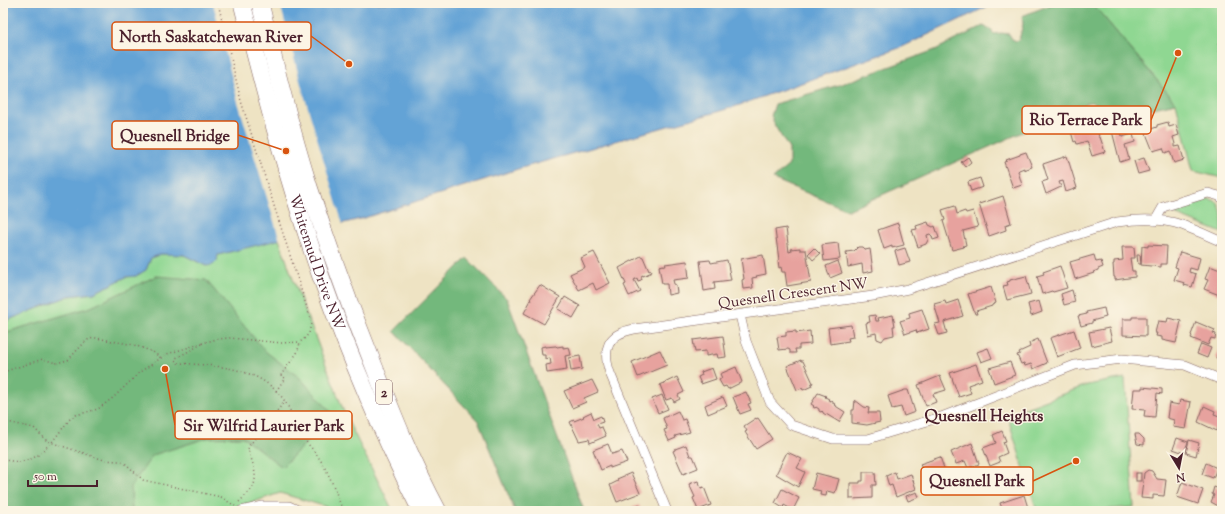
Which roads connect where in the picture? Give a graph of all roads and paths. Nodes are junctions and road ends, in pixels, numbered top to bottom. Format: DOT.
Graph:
graph roads {
  1 [pos="218,3"];
  2 [pos="242,3"];
  3 [pos="260,3"];
  4 [pos="1222,36"];
  5 [pos="1222,68"];
  6 [pos="1222,75"];
  7 [pos="1222,117"];
  8 [pos="1222,159"];
  9 [pos="1221,197"];
  10 [pos="1156,221"];
  11 [pos="1222,242"];
  12 [pos="740,315"];
  13 [pos="206,342"];
  14 [pos="300,342"];
  15 [pos="161,358"];
  16 [pos="3,372"];
  17 [pos="1222,380"];
  18 [pos="276,391"];
  19 [pos="285,401"];
  20 [pos="3,421"];
  21 [pos="52,442"];
  22 [pos="3,460"];
  23 [pos="241,511"];
  24 [pos="300,511"];
  25 [pos="343,511"];
  26 [pos="421,511"];
  27 [pos="438,511"];
  28 [pos="667,511"];
  1 -- 14 [label="path"];
  2 -- 26 [label="highway, Whitemud Drive NW / 2"];
  3 -- 27 [label="highway, Whitemud Drive NW / 2"];
  4 -- 5 [label="path"];
  6 -- 7 [label="path"];
  8 -- 9 [label="path"];
  9 -- 10 [label="street"];
  10 -- 11 [label="street, Quesnell Crescent NW"];
  10 -- 12 [label="street, Quesnell Crescent NW"];
  12 -- 17 [label="street"];
  12 -- 28 [label="street, Quesnell Crescent NW"];
  13 -- 14 [label="path"];
  13 -- 15 [label="path"];
  13 -- 18 [label="path"];
  14 -- 18 [label="path"];
  15 -- 16 [label="path"];
  15 -- 21 [label="path"];
  18 -- 19 [label="path"];
  19 -- 21 [label="path"];
  19 -- 25 [label="path"];
  20 -- 21 [label="path"];
  21 -- 22 [label="path"];
  23 -- 24 [label="street"];
}
